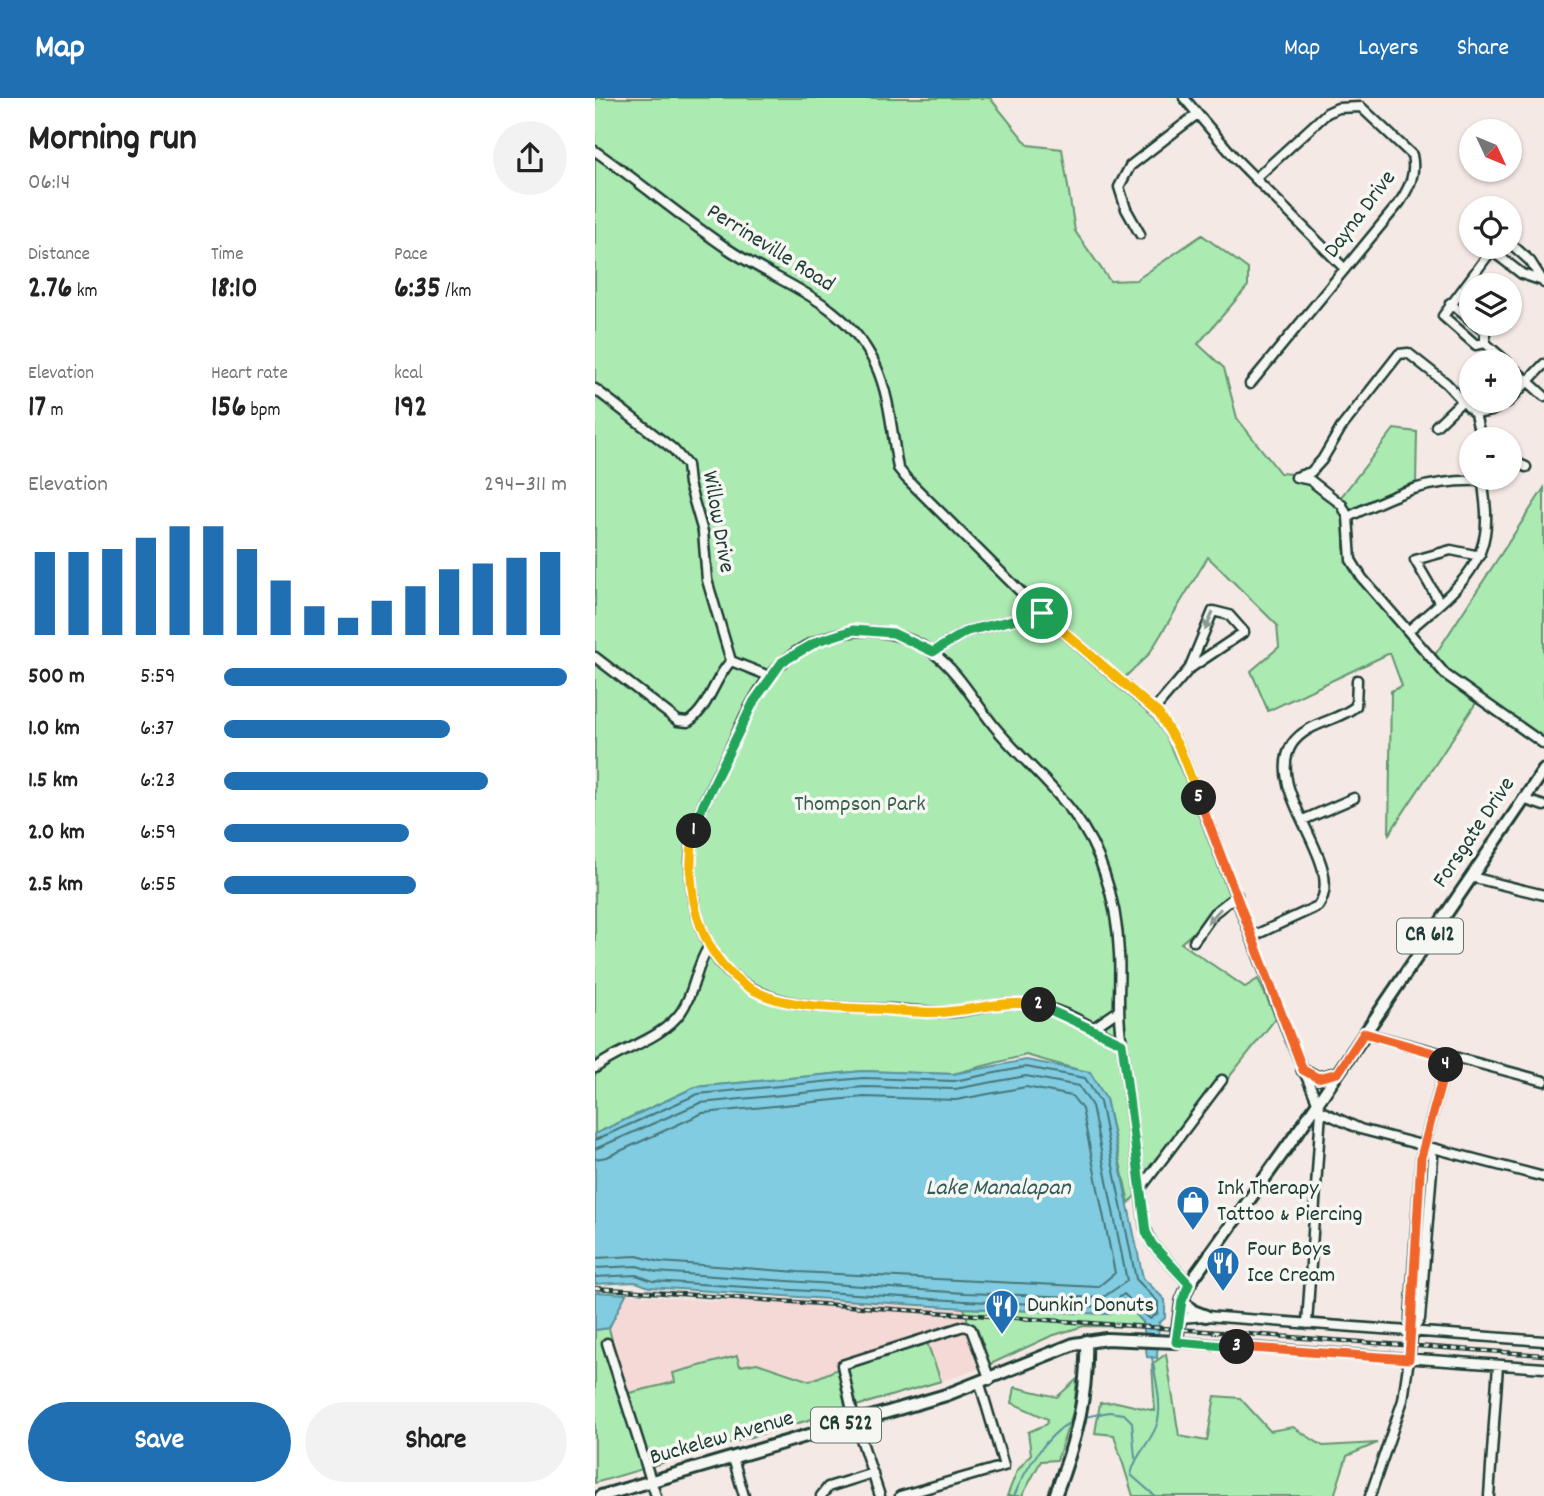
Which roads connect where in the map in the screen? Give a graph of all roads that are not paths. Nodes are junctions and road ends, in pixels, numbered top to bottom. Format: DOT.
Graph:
graph roads {
  1 [pos="1184,98"];
  2 [pos="1196,115"];
  3 [pos="595,151"];
  4 [pos="1256,178"];
  5 [pos="1140,234"];
  6 [pos="1522,254"];
  7 [pos="1484,259"];
  8 [pos="1505,259"];
  9 [pos="1345,269"];
  10 [pos="1542,281"];
  11 [pos="1450,303"];
  12 [pos="1459,310"];
  13 [pos="1485,336"];
  14 [pos="1485,343"];
  15 [pos="1493,350"];
  16 [pos="1544,364"];
  17 [pos="1522,375"];
  18 [pos="1529,381"];
  19 [pos="1250,384"];
  20 [pos="595,388"];
  21 [pos="1522,388"];
  22 [pos="1544,396"];
  23 [pos="1459,397"];
  24 [pos="1459,404"];
  25 [pos="1480,413"];
  26 [pos="1475,414"];
  27 [pos="1436,426"];
  28 [pos="1478,427"];
  29 [pos="1522,465"];
  30 [pos="1526,467"];
  31 [pos="1459,481"];
  32 [pos="1484,490"];
  33 [pos="1348,517"];
  34 [pos="1480,556"];
  35 [pos="1440,603"];
  36 [pos="1042,613"];
  37 [pos="1408,631"];
  38 [pos="933,652"];
  39 [pos="595,657"];
  40 [pos="731,661"];
  41 [pos="1189,669"];
  42 [pos="769,676"];
  43 [pos="1357,680"];
  44 [pos="1154,710"];
  45 [pos="1544,744"];
  46 [pos="1544,770"];
  47 [pos="1354,798"];
  48 [pos="1523,799"];
  49 [pos="1544,806"];
  50 [pos="1303,820"];
  51 [pos="1471,877"];
  52 [pos="1237,895"];
  53 [pos="1544,895"];
  54 [pos="1253,936"];
  55 [pos="1194,942"];
  56 [pos="708,948"];
  57 [pos="1118,1011"];
  58 [pos="1093,1028"];
  59 [pos="1364,1033"];
  60 [pos="1122,1043"];
  61 [pos="1448,1057"];
  62 [pos="595,1068"];
  63 [pos="1303,1070"];
  64 [pos="1338,1073"];
  65 [pos="1222,1080"];
  66 [pos="1544,1081"];
  67 [pos="1319,1107"];
  68 [pos="1426,1146"];
  69 [pos="1544,1177"];
  70 [pos="1140,1189"];
  71 [pos="1189,1284"];
  72 [pos="1182,1301"];
  73 [pos="1206,1316"];
  74 [pos="1180,1318"];
  75 [pos="1307,1324"];
  76 [pos="1413,1331"];
  77 [pos="1086,1341"];
  78 [pos="1544,1341"];
  79 [pos="1176,1342"];
  80 [pos="607,1343"];
  81 [pos="1409,1359"];
  82 [pos="1497,1365"];
  83 [pos="1544,1368"];
  84 [pos="985,1382"];
  85 [pos="856,1423"];
  86 [pos="733,1458"];
  87 [pos="873,1473"];
  88 [pos="652,1481"];
  89 [pos="601,1496"];
  90 [pos="656,1496"];
  91 [pos="744,1496"];
  92 [pos="821,1496"];
  93 [pos="880,1496"];
  94 [pos="900,1496"];
  95 [pos="1055,1496"];
  96 [pos="1370,1496"];
  97 [pos="1489,1496"];
  1 -- 2 [label="street"];
  2 -- 4 [label="street"];
  2 -- 5 [label="street"];
  3 -- 36 [label="street, Perrineville Road"];
  4 -- 9 [label="street"];
  4 -- 9 [label="street, Dayna Drive"];
  6 -- 10 [label="street"];
  7 -- 11 [label="street"];
  8 -- 10 [label="street"];
  9 -- 19 [label="street, Dayna Drive"];
  11 -- 12 [label="street"];
  11 -- 14 [label="street"];
  13 -- 14 [label="street"];
  14 -- 15 [label="street"];
  16 -- 18 [label="street"];
  17 -- 18 [label="street"];
  18 -- 21 [label="street"];
  18 -- 22 [label="street"];
  20 -- 40 [label="street, Willow Drive"];
  23 -- 33 [label="street"];
  24 -- 27 [label="street"];
  25 -- 26 [label="street"];
  26 -- 28 [label="street"];
  29 -- 30 [label="street"];
  31 -- 33 [label="street"];
  32 -- 34 [label="street"];
  33 -- 37 [label="street"];
  34 -- 35 [label="street"];
  34 -- 35 [label="street"];
  35 -- 37 [label="street"];
  36 -- 38 [label="street"];
  36 -- 44 [label="street, Perrineville Road"];
  37 -- 45 [label="street"];
  38 -- 42 [label="street"];
  38 -- 57 [label="street"];
  39 -- 40 [label="street"];
  40 -- 42 [label="street"];
  41 -- 41 [label="street, one-way"];
  41 -- 44 [label="street"];
  42 -- 56 [label="street"];
  43 -- 50 [label="street"];
  44 -- 52 [label="street, Perrineville Road"];
  46 -- 48 [label="main road, Forsgate Drive / CR 612"];
  47 -- 50 [label="street"];
  48 -- 49 [label="street"];
  48 -- 51 [label="main road, Forsgate Drive / CR 612"];
  50 -- 54 [label="street"];
  51 -- 53 [label="street"];
  51 -- 59 [label="main road, Forsgate Drive / CR 612"];
  52 -- 54 [label="street, Perrineville Road"];
  52 -- 55 [label="street, one-way"];
  54 -- 63 [label="street, Perrineville Road"];
  56 -- 58 [label="street"];
  56 -- 62 [label="street"];
  57 -- 58 [label="street"];
  57 -- 60 [label="street"];
  58 -- 60 [label="street"];
  59 -- 61 [label="street"];
  59 -- 64 [label="main road, Forsgate Drive / CR 612"];
  60 -- 70 [label="street"];
  61 -- 66 [label="street"];
  61 -- 68 [label="street"];
  63 -- 64 [label="main road"];
  63 -- 67 [label="street, Perrineville Road"];
  64 -- 67 [label="main road, Forsgate Drive / CR 612"];
  65 -- 70 [label="street"];
  67 -- 68 [label="street"];
  67 -- 71 [label="main road, Forsgate Drive / CR 612"];
  67 -- 75 [label="street"];
  68 -- 69 [label="street"];
  68 -- 76 [label="street"];
  70 -- 71 [label="street"];
  71 -- 72 [label="main road, Forsgate Drive / CR 612"];
  72 -- 73 [label="main road"];
  72 -- 74 [label="main road, Forsgate Drive / CR 612"];
  73 -- 74 [label="street"];
  73 -- 75 [label="street"];
  74 -- 79 [label="main road, Forsgate Drive / CR 612"];
  75 -- 76 [label="street"];
  76 -- 78 [label="street"];
  76 -- 81 [label="street"];
  77 -- 79 [label="main road, Buckelew Avenue / CR 522"];
  77 -- 84 [label="main road, Buckelew Avenue / CR 522"];
  77 -- 95 [label="main road"];
  79 -- 81 [label="street, CR 522"];
  80 -- 88 [label="street"];
  81 -- 82 [label="street, CR 522"];
  81 -- 96 [label="street"];
  82 -- 83 [label="street, CR 522"];
  82 -- 97 [label="street"];
  84 -- 85 [label="main road, Buckelew Avenue / CR 522"];
  84 -- 85 [label="street"];
  84 -- 94 [label="street"];
  85 -- 86 [label="main road, Buckelew Avenue / CR 522"];
  85 -- 87 [label="street"];
  86 -- 88 [label="main road, Buckelew Avenue / CR 522"];
  86 -- 91 [label="street"];
  87 -- 92 [label="street"];
  87 -- 93 [label="street"];
  88 -- 89 [label="main road, Buckelew Avenue / CR 522"];
  88 -- 90 [label="street"];
}
